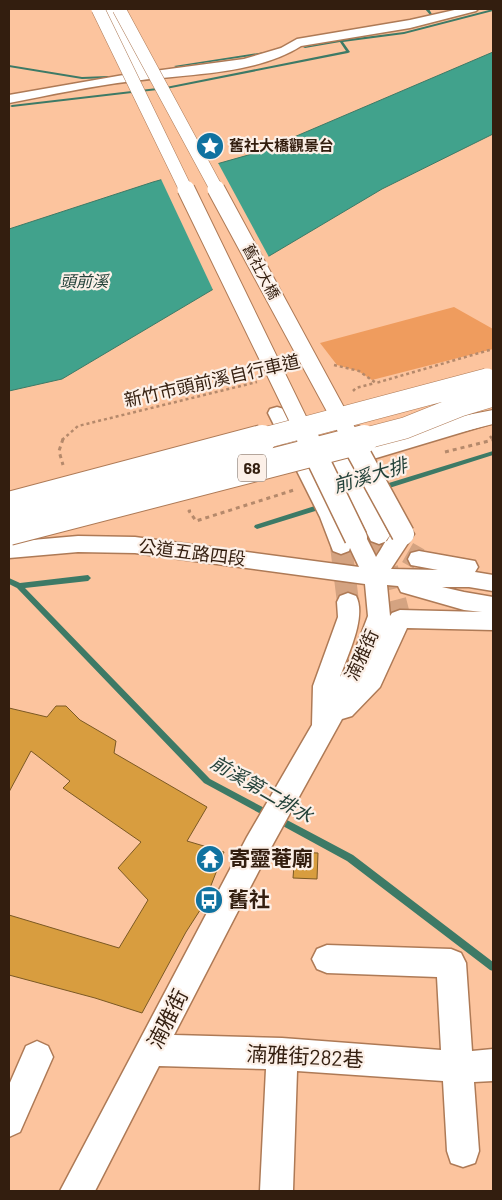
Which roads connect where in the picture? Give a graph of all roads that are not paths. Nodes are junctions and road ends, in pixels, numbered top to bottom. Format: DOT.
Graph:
graph roads {
  1 [pos="98,9"];
  2 [pos="109,9"];
  3 [pos="119,9"];
  4 [pos="472,9"];
  5 [pos="142,76"];
  6 [pos="9,99"];
  7 [pos="493,378"];
  8 [pos="493,396"];
  9 [pos="277,413"];
  10 [pos="493,417"];
  11 [pos="405,428"];
  12 [pos="341,461"];
  13 [pos="305,480"];
  14 [pos="9,506"];
  15 [pos="9,530"];
  16 [pos="379,536"];
  17 [pos="349,542"];
  18 [pos="9,550"];
  19 [pos="419,559"];
  20 [pos="493,570"];
  21 [pos="375,577"];
  22 [pos="493,583"];
  23 [pos="348,602"];
  24 [pos="492,618"];
  25 [pos="324,727"];
  26 [pos="327,959"];
  27 [pos="152,1050"];
  28 [pos="282,1054"];
  29 [pos="36,1057"];
  30 [pos="493,1065"];
  31 [pos="459,1067"];
  32 [pos="9,1121"];
  33 [pos="463,1151"];
  34 [pos="276,1190"];
  35 [pos="77,1191"];
  1 -- 17 [label="street, 舊社大橋, bridge"];
  2 -- 5 [label="street"];
  3 -- 21 [label="street, 舊社大橋, bridge"];
  4 -- 5 [label="street"];
  5 -- 6 [label="street"];
  7 -- 14 [label="highway, 68, bridge"];
  8 -- 11 [label="highway, 68, bridge"];
  9 -- 13 [label="street, 湳雅街"];
  10 -- 11 [label="highway, bridge"];
  10 -- 12 [label="street"];
  11 -- 15 [label="highway, 68, bridge"];
  12 -- 13 [label="street"];
  12 -- 16 [label="street"];
  13 -- 17 [label="street, 湳雅街"];
  17 -- 21 [label="street, 湳雅街"];
  18 -- 21 [label="street, 公道五路四段"];
  19 -- 20 [label="street"];
  21 -- 22 [label="street"];
  21 -- 24 [label="street"];
  21 -- 25 [label="street, 湳雅街"];
  23 -- 25 [label="street, 湳雅街"];
  24 -- 25 [label="street, 湳雅街"];
  25 -- 27 [label="street, 湳雅街"];
  26 -- 31 [label="street"];
  27 -- 28 [label="street, 湳雅街282巷"];
  27 -- 35 [label="street, 湳雅街"];
  28 -- 31 [label="street, 湳雅街282巷"];
  28 -- 34 [label="street"];
  29 -- 32 [label="street"];
  30 -- 31 [label="street, 湳雅街282巷"];
  31 -- 33 [label="street"];
}
